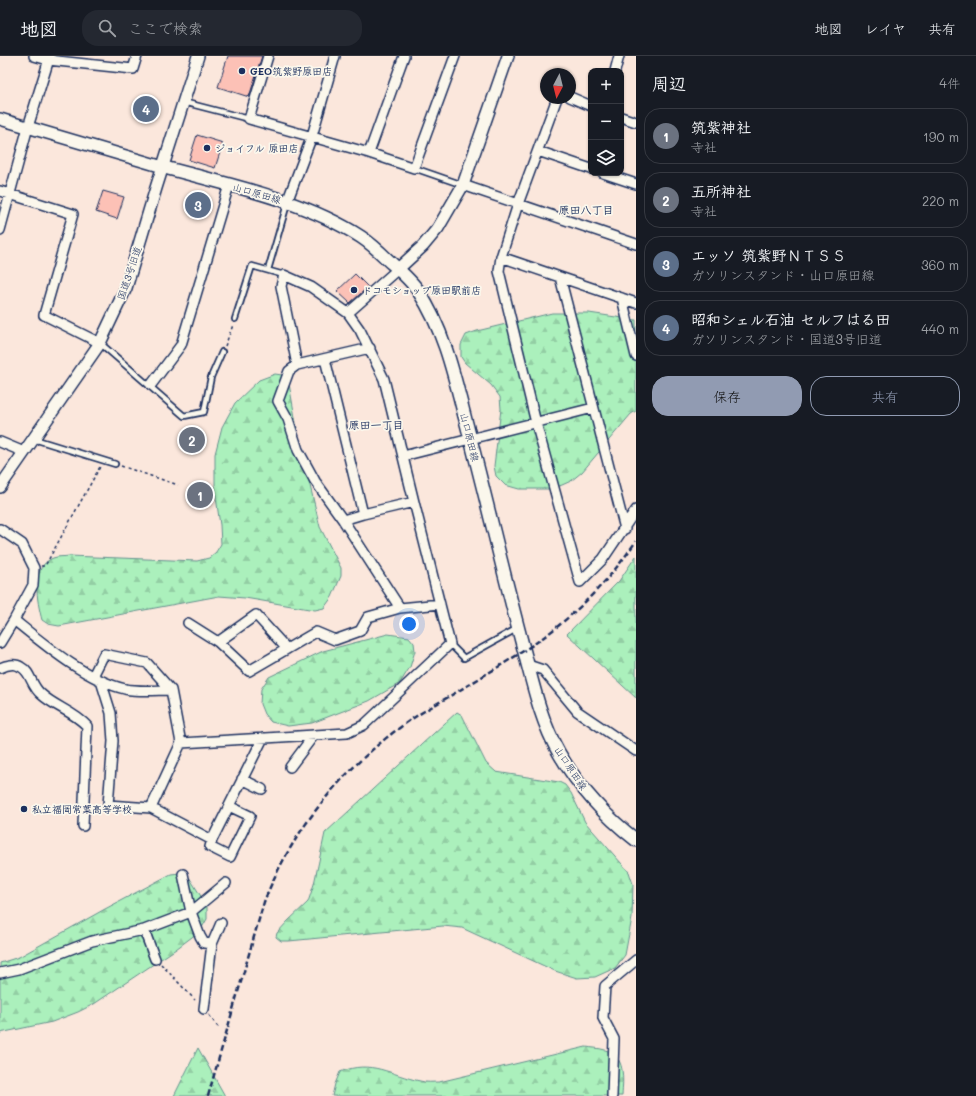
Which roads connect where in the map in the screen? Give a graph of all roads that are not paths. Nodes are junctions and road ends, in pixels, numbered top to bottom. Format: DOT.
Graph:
graph roads {
  1 [pos="34,56"];
  2 [pos="137,56"];
  3 [pos="198,56"];
  4 [pos="268,56"];
  5 [pos="335,56"];
  6 [pos="404,56"];
  7 [pos="455,56"];
  8 [pos="508,56"];
  9 [pos="619,56"];
  10 [pos="49,58"];
  11 [pos="616,68"];
  12 [pos="576,100"];
  13 [pos="183,102"];
  14 [pos="555,104"];
  15 [pos="588,105"];
  16 [pos="624,118"];
  17 [pos="0,119"];
  18 [pos="249,120"];
  19 [pos="636,122"];
  20 [pos="28,127"];
  21 [pos="312,136"];
  22 [pos="538,151"];
  23 [pos="369,153"];
  24 [pos="163,167"];
  25 [pos="414,168"];
  26 [pos="588,168"];
  27 [pos="612,176"];
  28 [pos="636,184"];
  29 [pos="229,185"];
  30 [pos="463,185"];
  31 [pos="0,191"];
  32 [pos="11,194"];
  33 [pos="287,202"];
  34 [pos="518,204"];
  35 [pos="0,230"];
  36 [pos="636,244"];
  37 [pos="501,257"];
  38 [pos="398,269"];
  39 [pos="268,270"];
  40 [pos="284,275"];
  41 [pos="560,277"];
  42 [pos="622,298"];
  43 [pos="636,303"];
  44 [pos="348,313"];
  45 [pos="235,319"];
  46 [pos="100,343"];
  47 [pos="370,348"];
  48 [pos="222,352"];
  49 [pos="636,356"];
  50 [pos="325,359"];
  51 [pos="297,365"];
  52 [pos="151,385"];
  53 [pos="593,408"];
  54 [pos="536,423"];
  55 [pos="471,438"];
  56 [pos="34,439"];
  57 [pos="0,442"];
  58 [pos="24,452"];
  59 [pos="403,456"];
  60 [pos="115,464"];
  61 [pos="0,487"];
  62 [pos="414,502"];
  63 [pos="636,510"];
  64 [pos="363,514"];
  65 [pos="343,520"];
  66 [pos="0,529"];
  67 [pos="625,529"];
  68 [pos="440,604"];
  69 [pos="400,608"];
  70 [pos="14,620"];
  71 [pos="188,623"];
  72 [pos="518,628"];
  73 [pos="218,642"];
  74 [pos="0,643"];
  75 [pos="450,644"];
  76 [pos="287,648"];
  77 [pos="528,665"];
  78 [pos="0,668"];
  79 [pos="97,679"];
  80 [pos="171,690"];
  81 [pos="314,735"];
  82 [pos="263,738"];
  83 [pos="181,743"];
  84 [pos="636,751"];
  85 [pos="290,767"];
  86 [pos="242,779"];
  87 [pos="262,789"];
  88 [pos="229,806"];
  89 [pos="151,808"];
  90 [pos="83,826"];
  91 [pos="212,840"];
  92 [pos="636,840"];
  93 [pos="183,874"];
  94 [pos="226,883"];
  95 [pos="191,912"];
  96 [pos="221,923"];
  97 [pos="144,930"];
  98 [pos="212,944"];
  99 [pos="155,959"];
  100 [pos="636,960"];
  101 [pos="0,973"];
  102 [pos="204,1009"];
  103 [pos="612,1096"];
  1 -- 10 [label="street"];
  2 -- 10 [label="street"];
  3 -- 13 [label="street, 国道3号旧道"];
  4 -- 18 [label="street"];
  5 -- 21 [label="street"];
  6 -- 23 [label="street"];
  7 -- 25 [label="street"];
  8 -- 30 [label="street"];
  9 -- 11 [label="street"];
  10 -- 20 [label="street"];
  12 -- 15 [label="street"];
  13 -- 18 [label="lane"];
  13 -- 24 [label="street, 国道3号旧道"];
  14 -- 22 [label="street"];
  16 -- 19 [label="street"];
  17 -- 20 [label="street"];
  18 -- 21 [label="street"];
  20 -- 24 [label="street"];
  20 -- 32 [label="street"];
  21 -- 23 [label="street"];
  21 -- 33 [label="street"];
  22 -- 26 [label="street"];
  22 -- 34 [label="street"];
  23 -- 25 [label="street"];
  24 -- 29 [label="main road, 山口原田線"];
  24 -- 46 [label="street, 国道3号旧道"];
  25 -- 30 [label="lane"];
  27 -- 28 [label="street"];
  29 -- 33 [label="main road, 山口原田線"];
  29 -- 52 [label="street"];
  30 -- 34 [label="street"];
  30 -- 38 [label="street"];
  31 -- 32 [label="street"];
  32 -- 35 [label="street"];
  32 -- 46 [label="street"];
  33 -- 38 [label="main road, 山口原田線"];
  33 -- 39 [label="lane"];
  34 -- 36 [label="street"];
  34 -- 37 [label="street"];
  37 -- 41 [label="street"];
  37 -- 54 [label="street"];
  38 -- 44 [label="street"];
  38 -- 55 [label="main road, 山口原田線"];
  39 -- 40 [label="lane"];
  39 -- 45 [label="lane"];
  40 -- 44 [label="street"];
  40 -- 51 [label="street"];
  41 -- 42 [label="street"];
  41 -- 53 [label="street"];
  42 -- 43 [label="street"];
  42 -- 49 [label="street"];
  44 -- 47 [label="street"];
  46 -- 52 [label="lane"];
  46 -- 56 [label="street, 国道3号旧道"];
  47 -- 50 [label="street"];
  47 -- 59 [label="street"];
  48 -- 52 [label="lane"];
  50 -- 51 [label="street"];
  50 -- 64 [label="street"];
  51 -- 65 [label="street"];
  53 -- 54 [label="street"];
  53 -- 67 [label="street"];
  54 -- 55 [label="street"];
  54 -- 67 [label="street"];
  55 -- 59 [label="street"];
  55 -- 72 [label="main road, 山口原田線"];
  56 -- 58 [label="street, 国道3号旧道"];
  56 -- 60 [label="lane"];
  57 -- 58 [label="street"];
  58 -- 61 [label="street, 国道3号旧道"];
  59 -- 62 [label="street"];
  62 -- 64 [label="street"];
  62 -- 68 [label="street"];
  63 -- 67 [label="street"];
  64 -- 65 [label="street"];
  65 -- 69 [label="street"];
  66 -- 70 [label="street"];
  68 -- 69 [label="street"];
  68 -- 75 [label="street"];
  69 -- 76 [label="street"];
  70 -- 74 [label="street"];
  70 -- 79 [label="street"];
  71 -- 73 [label="street"];
  72 -- 75 [label="lane"];
  72 -- 77 [label="main road, 山口原田線"];
  73 -- 76 [label="street"];
  73 -- 76 [label="street"];
  75 -- 81 [label="street"];
  77 -- 84 [label="street"];
  77 -- 92 [label="main road, 山口原田線"];
  78 -- 90 [label="street"];
  79 -- 80 [label="street"];
  79 -- 80 [label="street"];
  79 -- 89 [label="street"];
  80 -- 83 [label="street"];
  81 -- 82 [label="street"];
  81 -- 85 [label="street"];
  82 -- 83 [label="street"];
  82 -- 86 [label="street"];
  83 -- 89 [label="street"];
  86 -- 87 [label="street"];
  86 -- 88 [label="street"];
  88 -- 91 [label="street"];
  88 -- 91 [label="street"];
  89 -- 91 [label="street"];
  93 -- 95 [label="street"];
  94 -- 95 [label="street"];
  95 -- 97 [label="street"];
  95 -- 98 [label="street"];
  96 -- 98 [label="street"];
  97 -- 99 [label="street"];
  97 -- 101 [label="street"];
  98 -- 102 [label="street"];
  100 -- 103 [label="street"];
}
